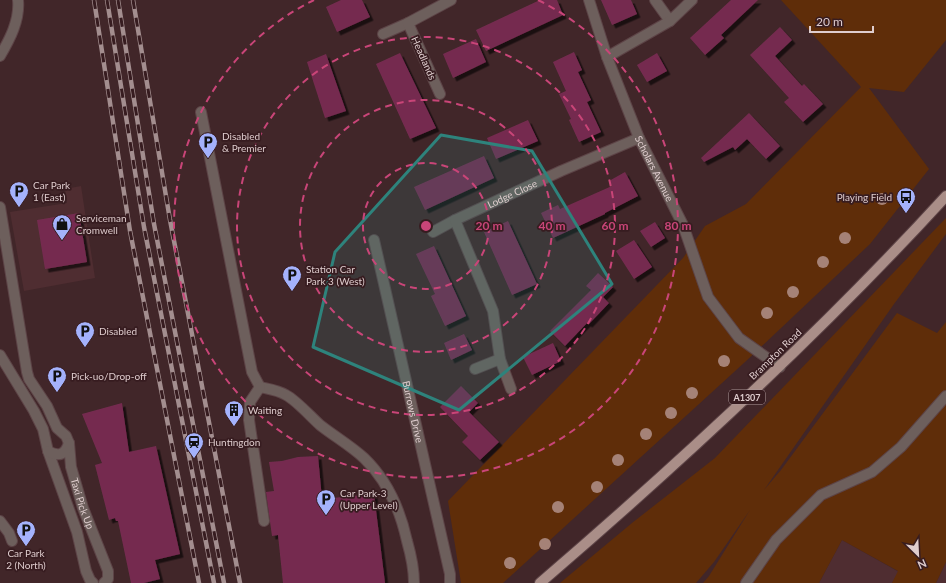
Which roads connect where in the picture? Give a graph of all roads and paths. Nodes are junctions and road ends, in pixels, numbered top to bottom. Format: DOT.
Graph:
graph roads {
  1 [pos="18,0"];
  2 [pos="451,0"];
  3 [pos="589,0"];
  4 [pos="655,0"];
  5 [pos="692,0"];
  6 [pos="670,21"];
  7 [pos="408,23"];
  8 [pos="383,34"];
  9 [pos="0,56"];
  10 [pos="608,57"];
  11 [pos="440,94"];
  12 [pos="201,112"];
  13 [pos="639,138"];
  14 [pos="945,198"];
  15 [pos="0,207"];
  16 [pos="455,220"];
  17 [pos="433,232"];
  18 [pos="374,240"];
  19 [pos="0,355"];
  20 [pos="500,359"];
  21 [pos="780,367"];
  22 [pos="476,369"];
  23 [pos="260,387"];
  24 [pos="512,389"];
  25 [pos="946,396"];
  26 [pos="69,443"];
  27 [pos="48,451"];
  28 [pos="0,520"];
  29 [pos="264,521"];
  30 [pos="12,542"];
  31 [pos="94,583"];
  32 [pos="104,583"];
  33 [pos="414,583"];
  34 [pos="450,583"];
  35 [pos="540,583"];
  36 [pos="746,583"];
  1 -- 9 [label="street"];
  2 -- 7 [label="street"];
  3 -- 10 [label="street, Scholars Avenue"];
  4 -- 6 [label="street"];
  5 -- 6 [label="street"];
  6 -- 10 [label="street"];
  7 -- 8 [label="street"];
  7 -- 11 [label="street, Headlands"];
  10 -- 13 [label="street, Scholars Avenue"];
  12 -- 23 [label="street"];
  13 -- 16 [label="street, Lodge Close"];
  13 -- 21 [label="street, Scholars Avenue"];
  14 -- 21 [label="main road, Brampton Road / A1307"];
  15 -- 26 [label="street"];
  16 -- 17 [label="street, Lodge Close"];
  16 -- 20 [label="street"];
  18 -- 34 [label="street, Burrows Drive"];
  19 -- 27 [label="street, Taxi Pick Up"];
  20 -- 22 [label="street"];
  20 -- 24 [label="street"];
  21 -- 35 [label="main road, Brampton Road / A1307"];
  23 -- 29 [label="street"];
  23 -- 33 [label="street"];
  25 -- 36 [label="street"];
  26 -- 27 [label="street"];
  26 -- 32 [label="street, Taxi Pick Up"];
  27 -- 31 [label="street, Taxi Pick Up"];
  28 -- 30 [label="street"];
}
